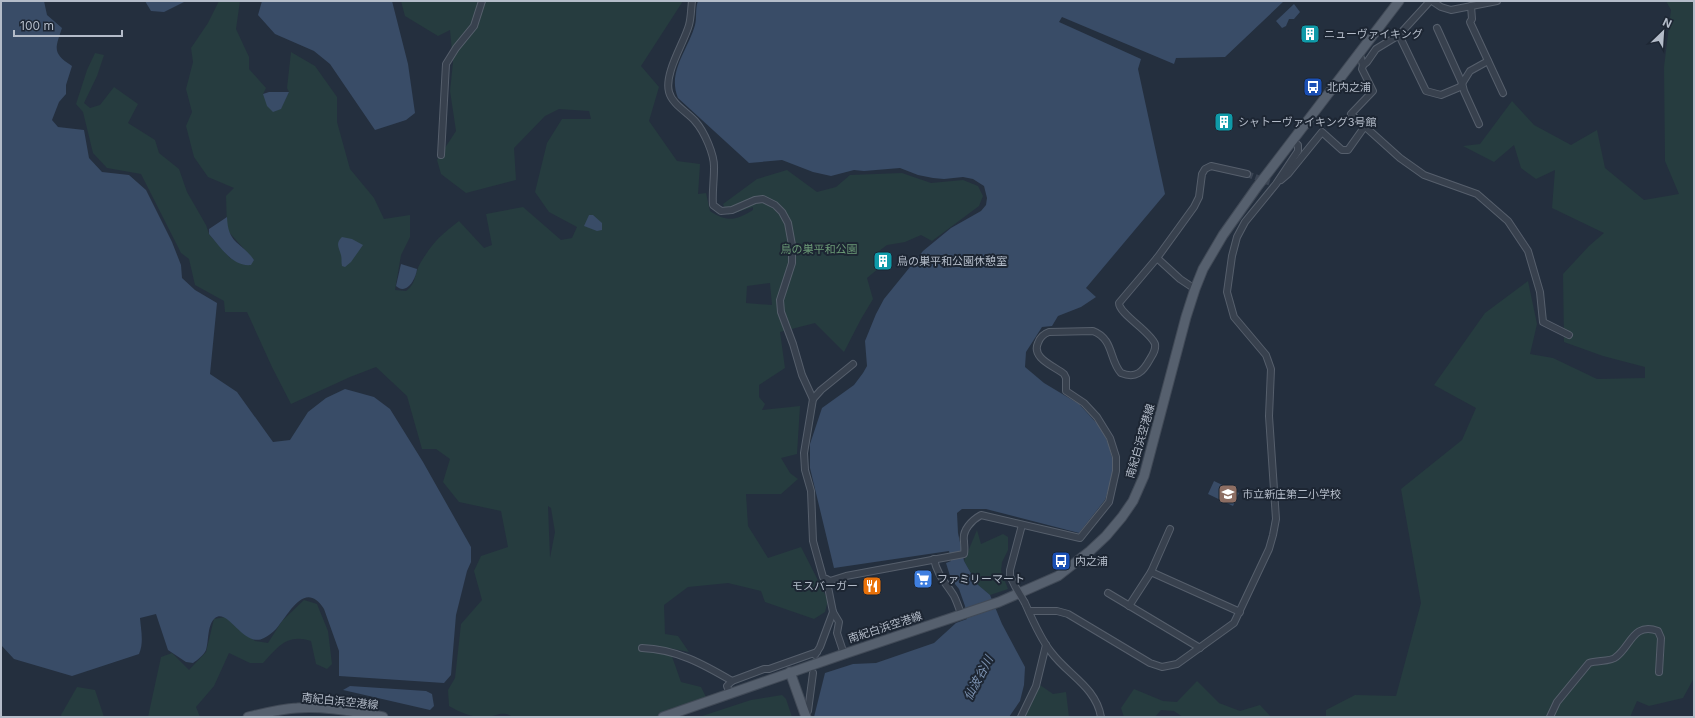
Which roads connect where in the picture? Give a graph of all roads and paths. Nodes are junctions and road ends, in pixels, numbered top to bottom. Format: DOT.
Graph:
graph roads {
  1 [pos="482,1"];
  2 [pos="692,1"];
  3 [pos="1399,1"];
  4 [pos="1431,1"];
  5 [pos="1497,1"];
  6 [pos="1470,6"];
  7 [pos="1436,28"];
  8 [pos="1399,35"];
  9 [pos="1359,52"];
  10 [pos="1488,61"];
  11 [pos="1363,65"];
  12 [pos="1462,83"];
  13 [pos="1503,93"];
  14 [pos="1479,124"];
  15 [pos="1365,126"];
  16 [pos="1292,140"];
  17 [pos="441,155"];
  18 [pos="1247,174"];
  19 [pos="1274,183"];
  20 [pos="1157,258"];
  21 [pos="1195,289"];
  22 [pos="1569,335"];
  23 [pos="853,364"];
  24 [pos="813,399"];
  25 [pos="1022,525"];
  26 [pos="1170,529"];
  27 [pos="934,559"];
  28 [pos="1151,572"];
  29 [pos="830,581"];
  30 [pos="1108,593"];
  31 [pos="1129,606"];
  32 [pos="1029,611"];
  33 [pos="833,612"];
  34 [pos="1240,612"];
  35 [pos="962,614"];
  36 [pos="1046,645"];
  37 [pos="642,648"];
  38 [pos="1200,648"];
  39 [pos="844,654"];
  40 [pos="790,672"];
  41 [pos="1659,672"];
  42 [pos="813,673"];
  43 [pos="732,681"];
  44 [pos="730,694"];
  45 [pos="805,715"];
  46 [pos="248,717"];
  47 [pos="383,717"];
  48 [pos="663,717"];
  49 [pos="1021,717"];
  50 [pos="1101,717"];
  51 [pos="1550,717"];
  1 -- 17 [label="street"];
  2 -- 24 [label="street"];
  3 -- 9 [label="main road, 南紀白浜空港線"];
  4 -- 6 [label="street"];
  4 -- 8 [label="street"];
  5 -- 6 [label="street"];
  6 -- 10 [label="street"];
  7 -- 12 [label="street"];
  8 -- 11 [label="street"];
  8 -- 12 [label="street"];
  9 -- 11 [label="street"];
  9 -- 16 [label="main road, 南紀白浜空港線"];
  10 -- 12 [label="street"];
  10 -- 13 [label="street"];
  11 -- 15 [label="street"];
  12 -- 14 [label="street"];
  15 -- 19 [label="street"];
  15 -- 22 [label="street"];
  16 -- 19 [label="street"];
  16 -- 21 [label="main road, 南紀白浜空港線"];
  18 -- 20 [label="street"];
  19 -- 34 [label="street"];
  20 -- 21 [label="street"];
  20 -- 25 [label="street"];
  21 -- 35 [label="main road, 南紀白浜空港線"];
  23 -- 24 [label="street"];
  24 -- 29 [label="street"];
  25 -- 27 [label="street"];
  25 -- 32 [label="street, bridge"];
  26 -- 28 [label="street"];
  27 -- 29 [label="street"];
  27 -- 35 [label="street"];
  28 -- 31 [label="street"];
  28 -- 34 [label="street"];
  29 -- 33 [label="street"];
  30 -- 31 [label="street"];
  31 -- 38 [label="street"];
  32 -- 36 [label="street"];
  32 -- 38 [label="street"];
  33 -- 39 [label="street"];
  33 -- 43 [label="street"];
  34 -- 38 [label="street"];
  35 -- 39 [label="main road, 南紀白浜空港線"];
  36 -- 49 [label="street"];
  36 -- 50 [label="street"];
  37 -- 43 [label="street"];
  39 -- 40 [label="main road, 南紀白浜空港線"];
  40 -- 44 [label="main road, 南紀白浜空港線"];
  40 -- 45 [label="main road"];
  41 -- 51 [label="street"];
  42 -- 45 [label="street"];
  43 -- 44 [label="street"];
  44 -- 48 [label="main road, 南紀白浜空港線"];
  46 -- 47 [label="main road, 南紀白浜空港線"];
}
